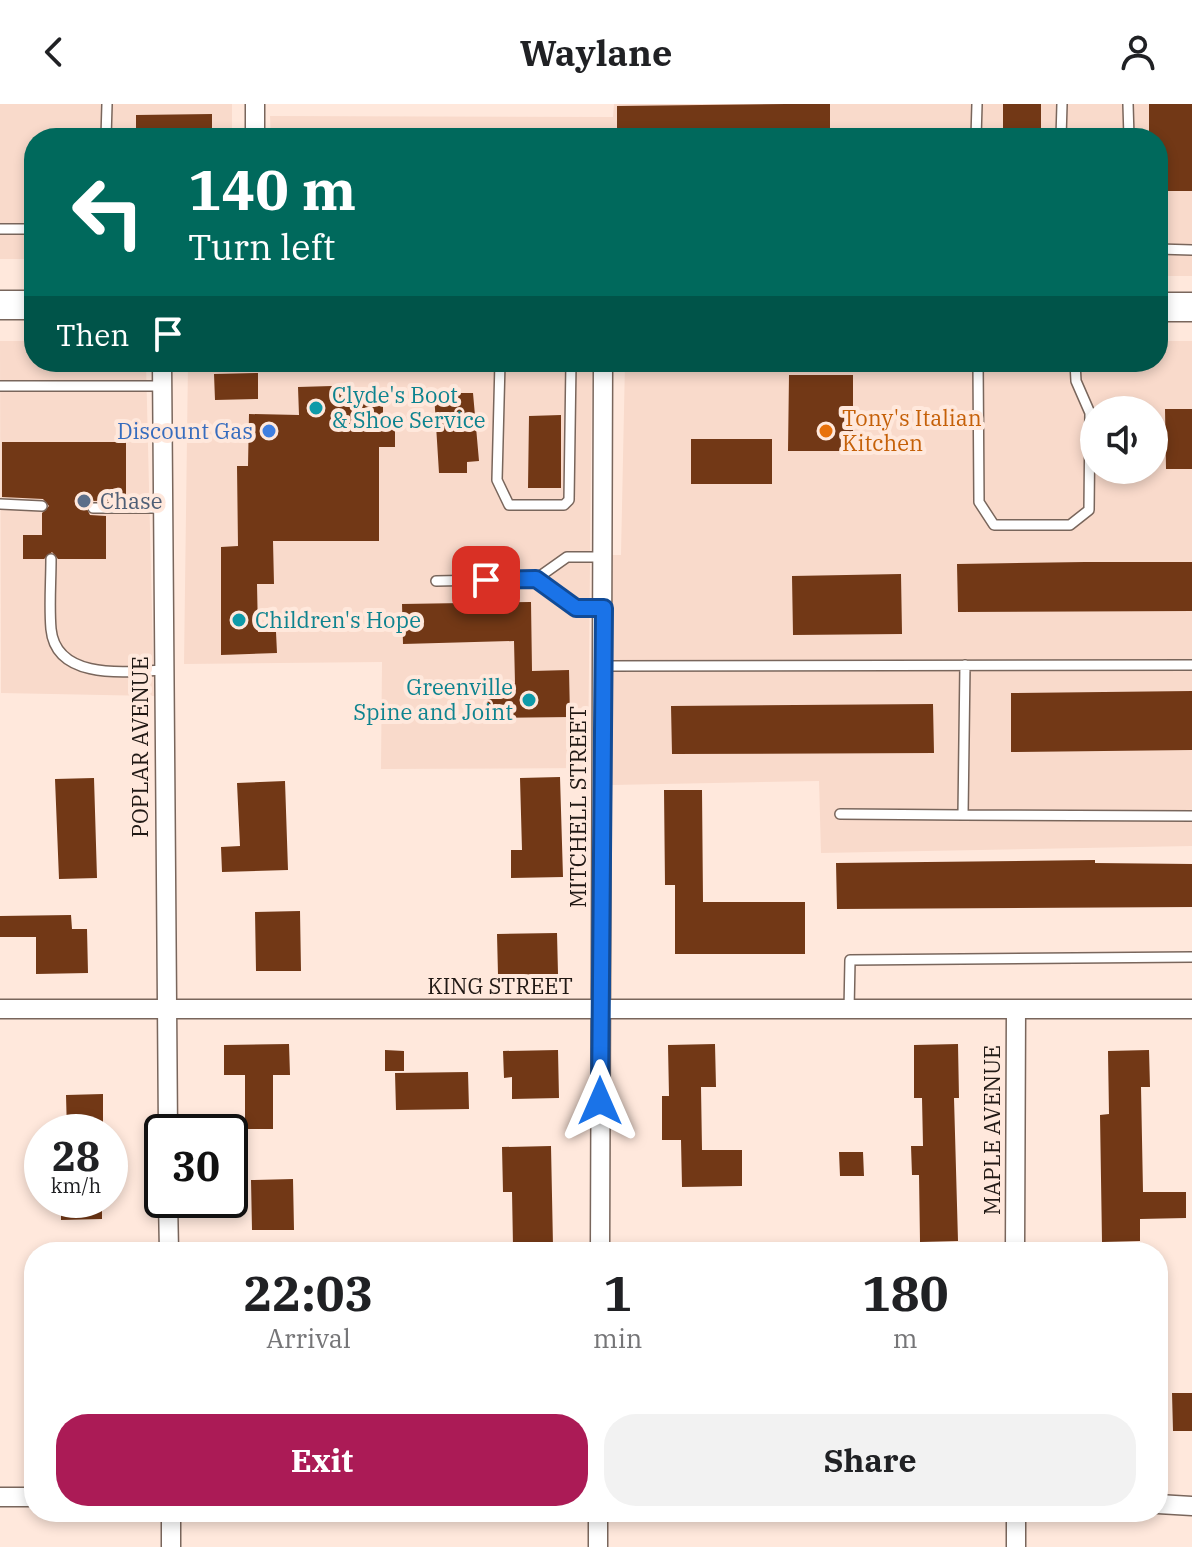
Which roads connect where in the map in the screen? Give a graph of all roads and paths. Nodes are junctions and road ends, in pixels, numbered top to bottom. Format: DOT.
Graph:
graph roads {
  1 [pos="107,104"];
  2 [pos="255,104"];
  3 [pos="977,104"];
  4 [pos="1062,104"];
  5 [pos="1128,104"];
  6 [pos="106,128"];
  7 [pos="255,128"];
  8 [pos="976,128"];
  9 [pos="1061,128"];
  10 [pos="1129,128"];
  11 [pos="0,229"];
  12 [pos="24,229"];
  13 [pos="1168,249"];
  14 [pos="1192,250"];
  15 [pos="0,305"];
  16 [pos="24,305"];
  17 [pos="1168,307"];
  18 [pos="1192,307"];
  19 [pos="162,372"];
  20 [pos="500,372"];
  21 [pos="571,372"];
  22 [pos="603,372"];
  23 [pos="978,372"];
  24 [pos="1076,372"];
  25 [pos="0,386"];
  26 [pos="162,386"];
  27 [pos="0,504"];
  28 [pos="42,506"];
  29 [pos="93,508"];
  30 [pos="163,508"];
  31 [pos="604,557"];
  32 [pos="51,559"];
  33 [pos="536,579"];
  34 [pos="436,581"];
  35 [pos="604,608"];
  36 [pos="965,665"];
  37 [pos="1192,665"];
  38 [pos="603,666"];
  39 [pos="164,670"];
  40 [pos="840,814"];
  41 [pos="963,815"];
  42 [pos="1192,816"];
  43 [pos="1192,957"];
  44 [pos="0,1009"];
  45 [pos="1016,1009"];
  46 [pos="1192,1009"];
  47 [pos="167,1010"];
  48 [pos="849,1010"];
  49 [pos="600,1011"];
  50 [pos="168,1114"];
  51 [pos="168,1218"];
  52 [pos="169,1242"];
  53 [pos="600,1242"];
  54 [pos="1015,1242"];
  55 [pos="0,1497"];
  56 [pos="24,1497"];
  57 [pos="1168,1505"];
  58 [pos="1192,1506"];
  59 [pos="171,1522"];
  60 [pos="598,1522"];
  61 [pos="1016,1522"];
  62 [pos="171,1547"];
  63 [pos="598,1547"];
  64 [pos="1016,1547"];
  1 -- 6 [label="lane"];
  2 -- 7 [label="street"];
  3 -- 8 [label="lane"];
  4 -- 9 [label="lane"];
  5 -- 10 [label="lane"];
  11 -- 12 [label="lane"];
  13 -- 14 [label="lane"];
  15 -- 16 [label="main road"];
  17 -- 18 [label="main road"];
  19 -- 26 [label="street, POPLAR AVENUE"];
  20 -- 21 [label="lane"];
  22 -- 31 [label="street, MITCHELL STREET"];
  23 -- 24 [label="lane"];
  25 -- 26 [label="lane"];
  26 -- 30 [label="street, POPLAR AVENUE"];
  27 -- 28 [label="lane"];
  29 -- 30 [label="lane"];
  30 -- 39 [label="street, POPLAR AVENUE"];
  31 -- 33 [label="lane"];
  31 -- 35 [label="street, MITCHELL STREET"];
  32 -- 39 [label="lane"];
  33 -- 34 [label="lane"];
  33 -- 35 [label="lane"];
  35 -- 38 [label="street, MITCHELL STREET"];
  36 -- 37 [label="lane"];
  36 -- 38 [label="lane"];
  36 -- 41 [label="lane"];
  38 -- 49 [label="street, MITCHELL STREET"];
  39 -- 47 [label="street, POPLAR AVENUE"];
  40 -- 41 [label="lane"];
  41 -- 42 [label="lane"];
  43 -- 48 [label="lane"];
  44 -- 47 [label="street, KING STREET"];
  45 -- 46 [label="street, KING STREET"];
  45 -- 48 [label="street, KING STREET"];
  45 -- 54 [label="street, MAPLE AVENUE"];
  47 -- 49 [label="street, KING STREET"];
  47 -- 50 [label="street, POPLAR AVENUE"];
  48 -- 49 [label="street, KING STREET"];
  49 -- 53 [label="street, MITCHELL STREET"];
  51 -- 52 [label="street"];
  55 -- 56 [label="street"];
  57 -- 58 [label="street"];
  59 -- 62 [label="street"];
  60 -- 63 [label="street"];
  61 -- 64 [label="street"];
}
